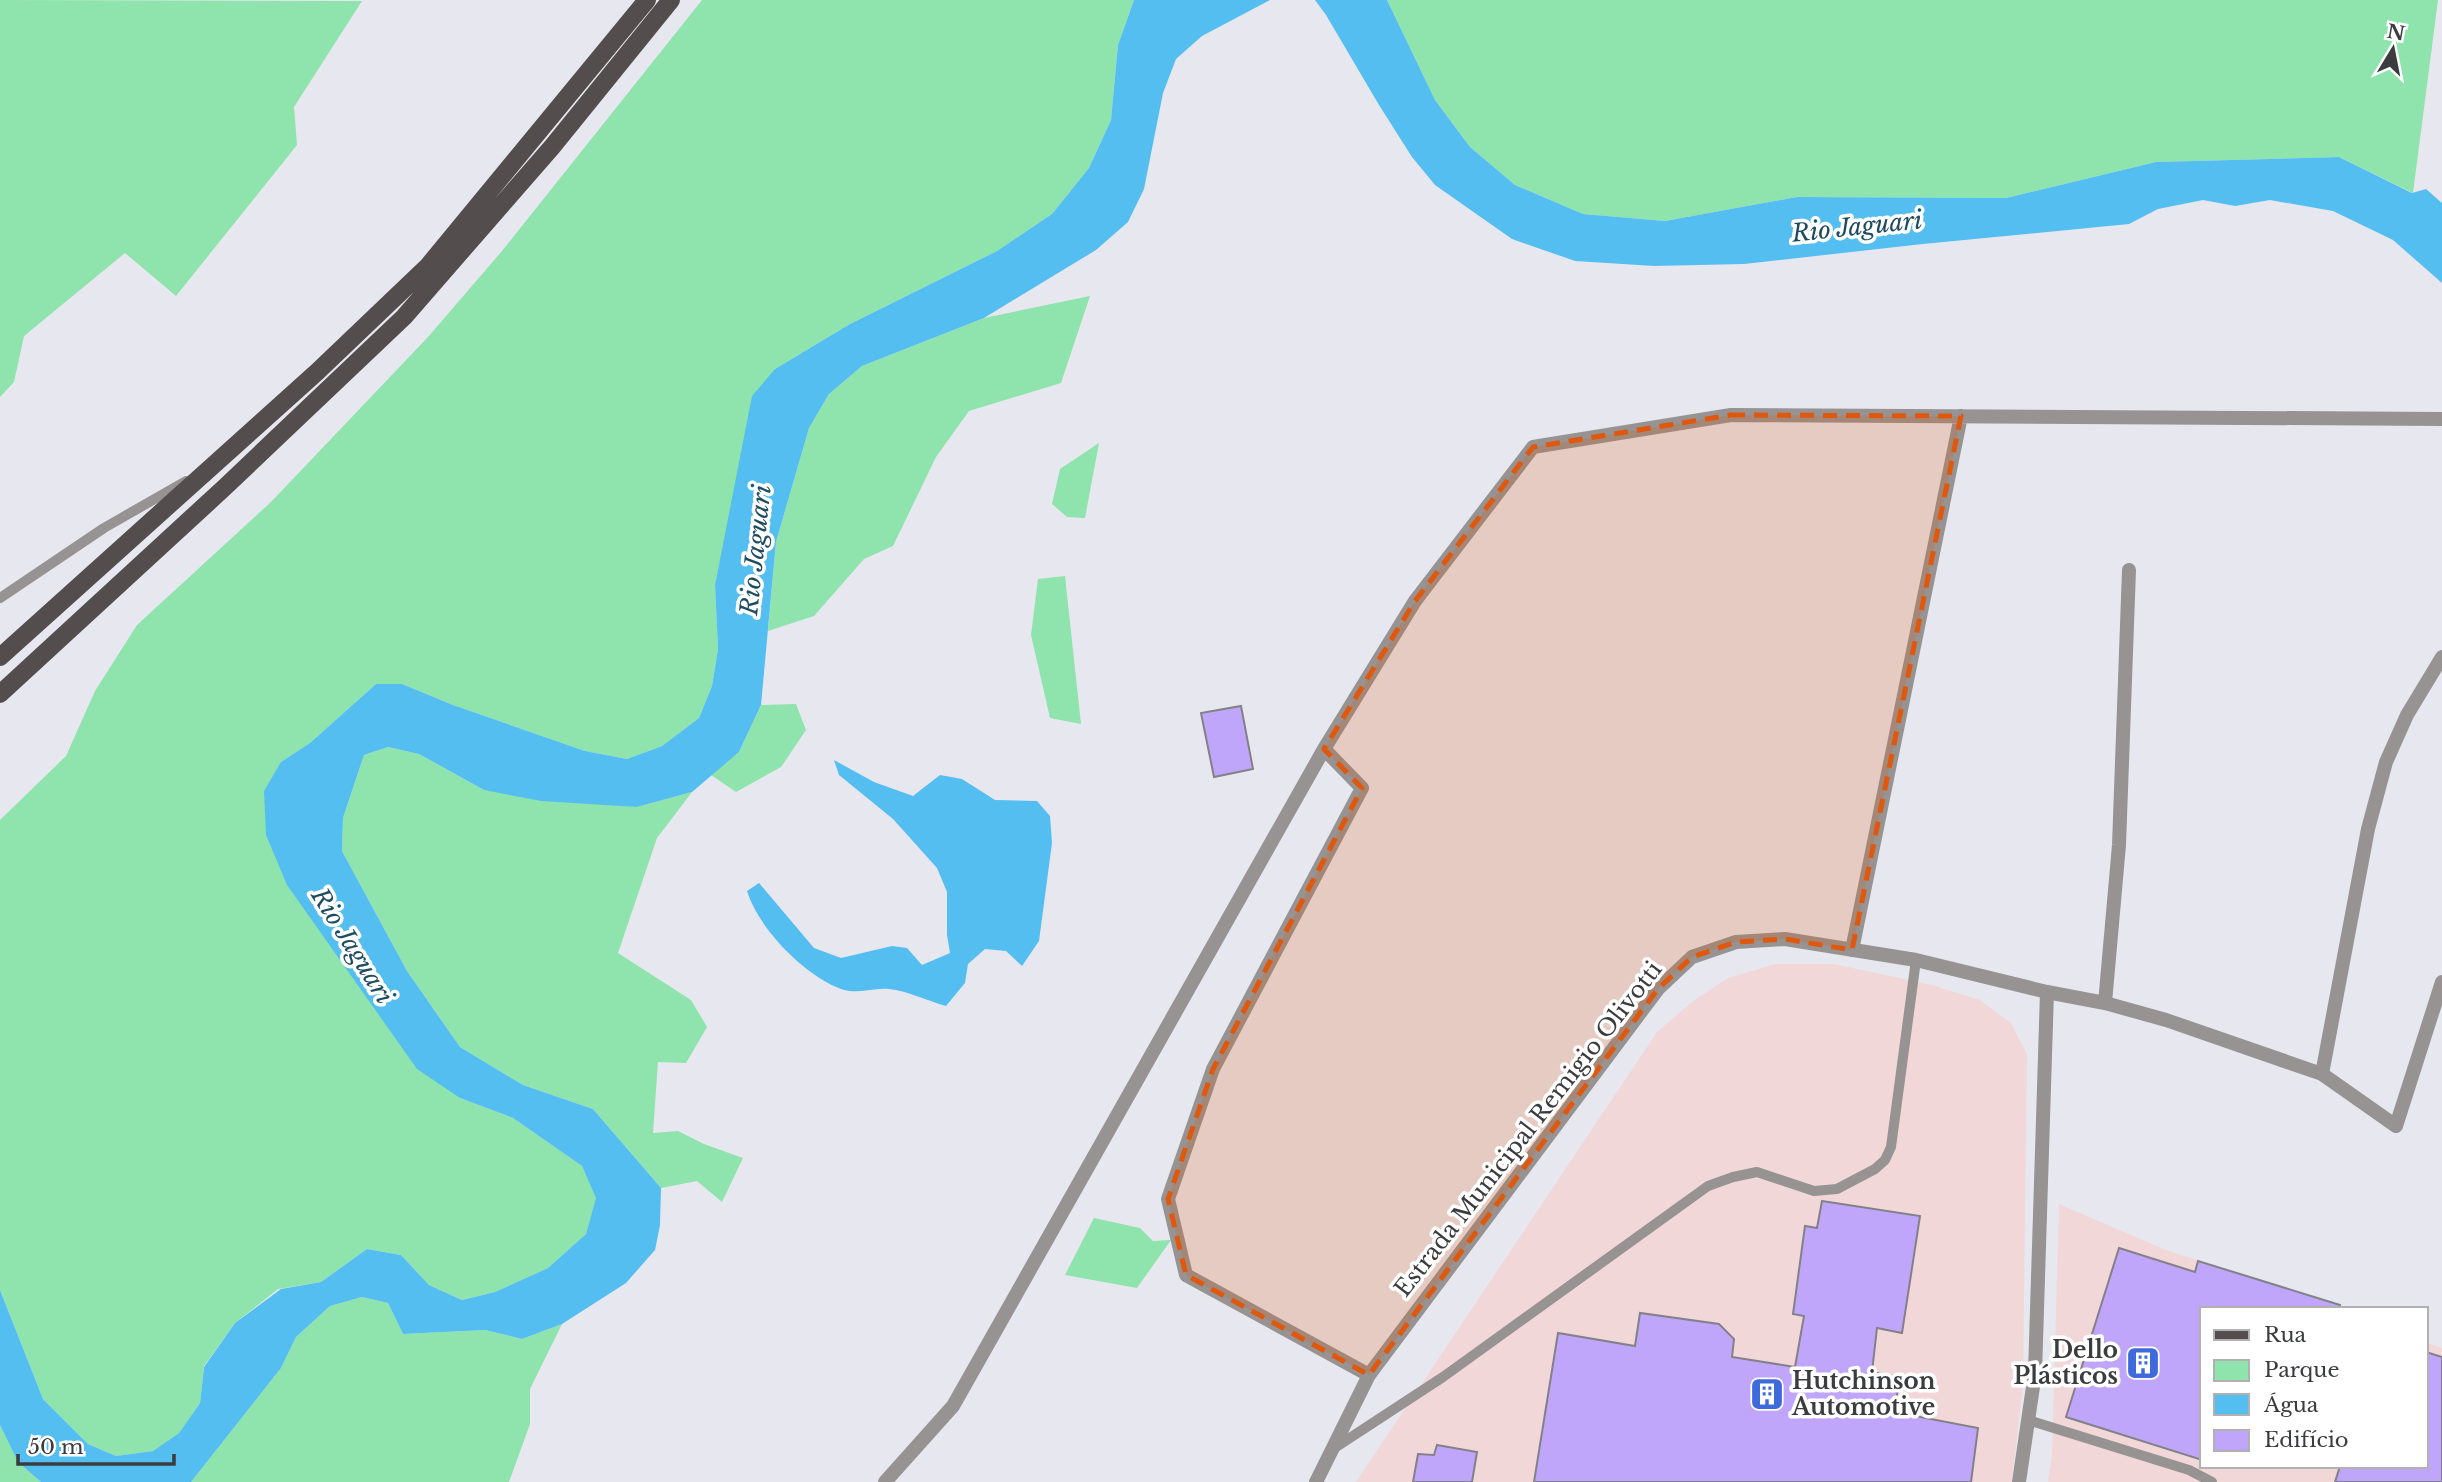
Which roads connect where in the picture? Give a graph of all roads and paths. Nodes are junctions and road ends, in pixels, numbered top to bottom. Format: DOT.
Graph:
graph roads {
  1 [pos="647,0"];
  2 [pos="671,0"];
  3 [pos="1961,416"];
  4 [pos="2442,419"];
  5 [pos="208,469"];
  6 [pos="2129,570"];
  7 [pos="0,598"];
  8 [pos="0,657"];
  9 [pos="2442,657"];
  10 [pos="0,694"];
  11 [pos="1324,749"];
  12 [pos="1852,950"];
  13 [pos="1916,960"];
  14 [pos="2442,982"];
  15 [pos="2047,992"];
  16 [pos="2105,1003"];
  17 [pos="2322,1074"];
  18 [pos="1369,1375"];
  19 [pos="2028,1420"];
  20 [pos="1333,1449"];
  21 [pos="885,1482"];
  22 [pos="1316,1482"];
  23 [pos="2019,1482"];
  24 [pos="2212,1482"];
  1 -- 5 [label="main road"];
  2 -- 10 [label="main road"];
  3 -- 4 [label="street"];
  3 -- 11 [label="street"];
  3 -- 12 [label="street"];
  5 -- 7 [label="lane"];
  5 -- 8 [label="main road"];
  6 -- 16 [label="street"];
  9 -- 17 [label="street"];
  11 -- 18 [label="street"];
  11 -- 21 [label="street"];
  12 -- 13 [label="street, Estrada Municipal Remigio Olivotti"];
  12 -- 18 [label="street, Estrada Municipal Remigio Olivotti"];
  13 -- 15 [label="street, Estrada Municipal Remigio Olivotti"];
  13 -- 20 [label="lane"];
  14 -- 17 [label="street, Estrada Municipal Remigio Olivotti"];
  15 -- 16 [label="street, Estrada Municipal Remigio Olivotti"];
  15 -- 19 [label="street"];
  16 -- 17 [label="street, Estrada Municipal Remigio Olivotti"];
  18 -- 20 [label="street, Estrada Municipal Remigio Olivotti"];
  19 -- 23 [label="street"];
  19 -- 24 [label="lane"];
  20 -- 22 [label="street, Estrada Municipal Remigio Olivotti"];
}
